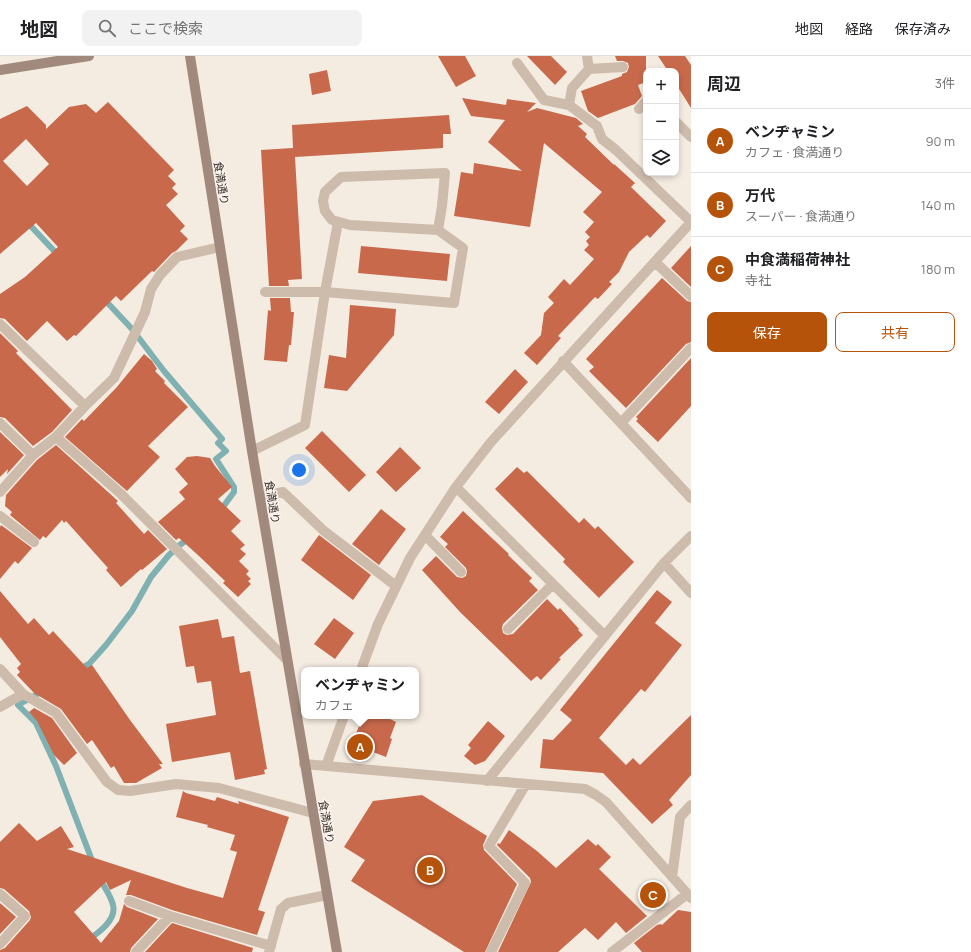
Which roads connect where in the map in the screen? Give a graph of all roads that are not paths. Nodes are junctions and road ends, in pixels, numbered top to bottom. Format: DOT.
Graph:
graph roads {
  1 [pos="89,56"];
  2 [pos="190,56"];
  3 [pos="587,56"];
  4 [pos="517,63"];
  5 [pos="623,67"];
  6 [pos="590,69"];
  7 [pos="0,70"];
  8 [pos="569,105"];
  9 [pos="679,125"];
  10 [pos="691,137"];
  11 [pos="338,222"];
  12 [pos="438,230"];
  13 [pos="220,247"];
  14 [pos="655,262"];
  15 [pos="265,292"];
  16 [pos="325,292"];
  17 [pos="691,296"];
  18 [pos="0,324"];
  19 [pos="691,348"];
  20 [pos="563,361"];
  21 [pos="84,406"];
  22 [pos="0,423"];
  23 [pos="621,423"];
  24 [pos="56,437"];
  25 [pos="252,451"];
  26 [pos="33,455"];
  27 [pos="456,487"];
  28 [pos="0,492"];
  29 [pos="260,497"];
  30 [pos="691,498"];
  31 [pos="0,516"];
  32 [pos="425,535"];
  33 [pos="691,536"];
  34 [pos="34,542"];
  35 [pos="664,562"];
  36 [pos="461,572"];
  37 [pos="553,584"];
  38 [pos="396,586"];
  39 [pos="691,593"];
  40 [pos="508,629"];
  41 [pos="604,635"];
  42 [pos="287,660"];
  43 [pos="362,667"];
  44 [pos="0,669"];
  45 [pos="23,694"];
  46 [pos="0,707"];
  47 [pos="343,719"];
  48 [pos="304,764"];
  49 [pos="326,766"];
  50 [pos="487,781"];
  51 [pos="526,784"];
  52 [pos="691,805"];
  53 [pos="313,813"];
  54 [pos="672,877"];
  55 [pos="0,894"];
  56 [pos="327,895"];
  57 [pos="689,896"];
  58 [pos="130,900"];
  59 [pos="170,916"];
  60 [pos="0,944"];
  61 [pos="270,949"];
  62 [pos="136,952"];
  63 [pos="337,952"];
  64 [pos="491,952"];
  65 [pos="612,952"];
  1 -- 7 [label="street"];
  2 -- 13 [label="street, 食満通り"];
  3 -- 6 [label="street"];
  4 -- 8 [label="street"];
  5 -- 6 [label="street"];
  6 -- 8 [label="street"];
  8 -- 14 [label="street"];
  9 -- 10 [label="street"];
  11 -- 12 [label="street"];
  11 -- 12 [label="street"];
  11 -- 16 [label="street"];
  12 -- 16 [label="street"];
  13 -- 21 [label="street"];
  13 -- 25 [label="street, 食満通り"];
  14 -- 17 [label="street"];
  14 -- 20 [label="street"];
  15 -- 16 [label="street"];
  16 -- 25 [label="street"];
  18 -- 21 [label="street"];
  19 -- 23 [label="street"];
  20 -- 23 [label="street"];
  20 -- 27 [label="street"];
  21 -- 24 [label="street"];
  22 -- 26 [label="street"];
  23 -- 30 [label="street"];
  24 -- 26 [label="street"];
  24 -- 42 [label="street"];
  25 -- 29 [label="street, 食満通り"];
  26 -- 28 [label="street"];
  27 -- 32 [label="street"];
  27 -- 37 [label="street"];
  29 -- 38 [label="street"];
  29 -- 42 [label="street, 食満通り"];
  31 -- 34 [label="street"];
  32 -- 36 [label="street"];
  32 -- 38 [label="street"];
  33 -- 35 [label="street"];
  35 -- 39 [label="street"];
  35 -- 41 [label="street"];
  37 -- 40 [label="street"];
  37 -- 41 [label="street"];
  38 -- 43 [label="street"];
  41 -- 50 [label="street"];
  42 -- 48 [label="street, 食満通り"];
  44 -- 45 [label="street"];
  45 -- 46 [label="street"];
  45 -- 53 [label="street"];
  47 -- 49 [label="street"];
  48 -- 49 [label="street"];
  48 -- 53 [label="street, 食満通り"];
  49 -- 50 [label="street"];
  50 -- 51 [label="street"];
  51 -- 54 [label="street"];
  51 -- 64 [label="street"];
  52 -- 54 [label="street"];
  53 -- 56 [label="street, 食満通り"];
  54 -- 57 [label="street"];
  55 -- 60 [label="street"];
  56 -- 61 [label="street"];
  56 -- 63 [label="street, 食満通り"];
  57 -- 65 [label="street"];
  58 -- 59 [label="street"];
  59 -- 61 [label="street"];
  59 -- 62 [label="street"];
}
